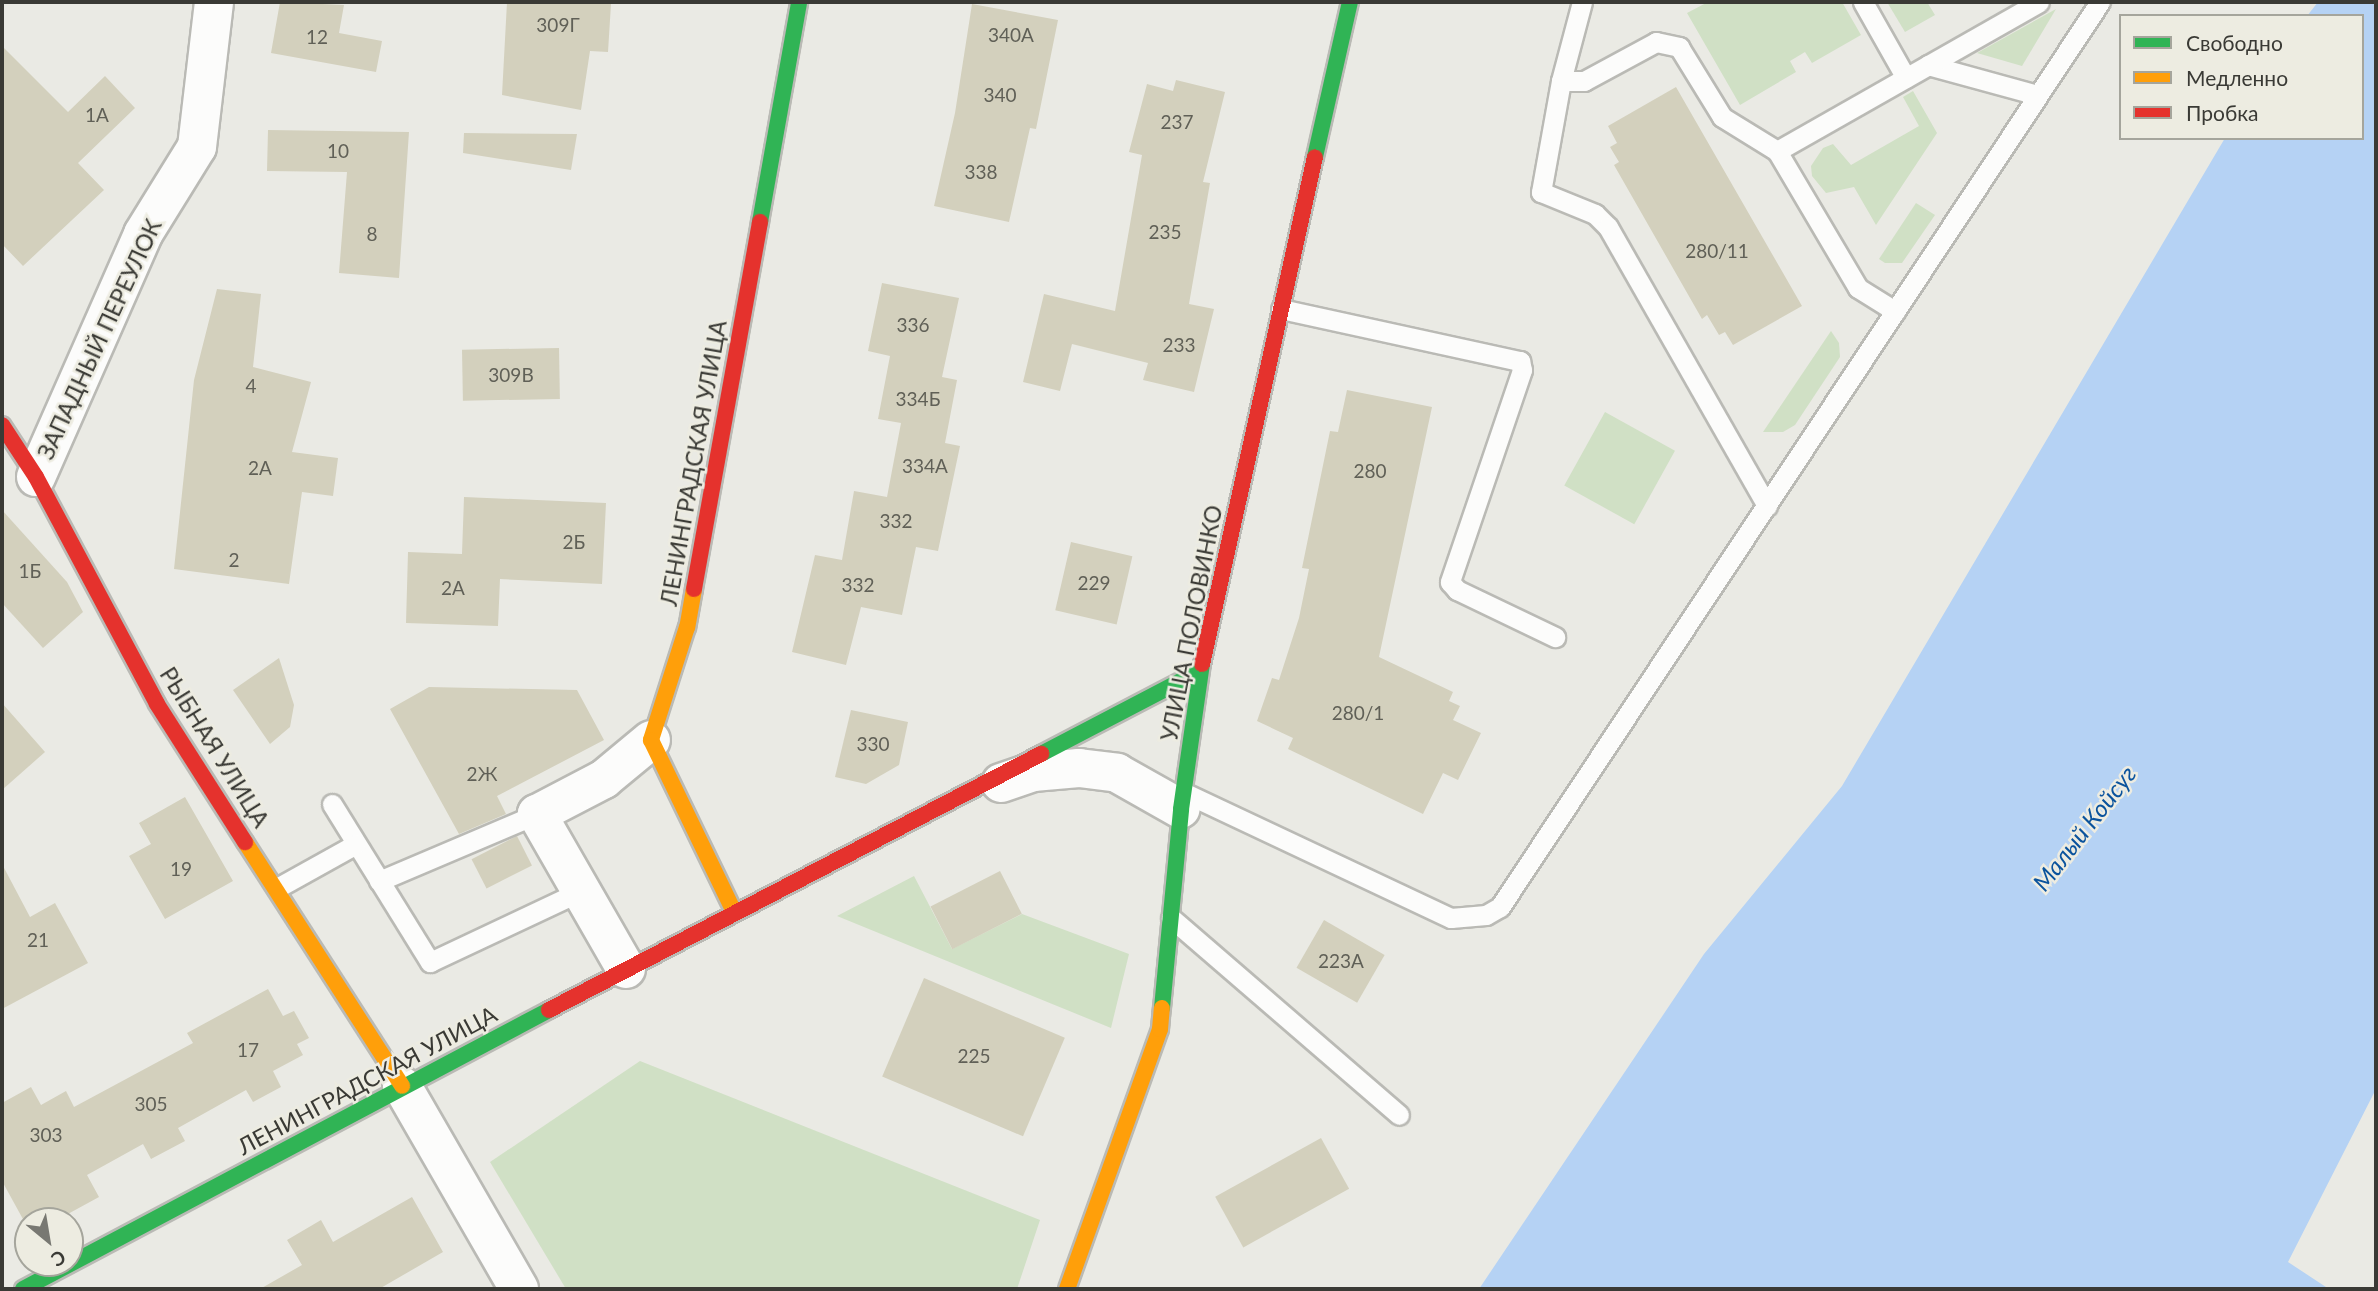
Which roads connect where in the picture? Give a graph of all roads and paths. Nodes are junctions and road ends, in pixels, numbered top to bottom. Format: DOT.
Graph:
graph roads {
  1 [pos="214,2"];
  2 [pos="799,2"];
  3 [pos="1350,2"];
  4 [pos="1582,2"];
  5 [pos="1863,2"];
  6 [pos="2039,2"];
  7 [pos="2100,2"];
  8 [pos="1928,65"];
  9 [pos="1906,78"];
  10 [pos="1561,81"];
  11 [pos="2038,94"];
  12 [pos="1777,151"];
  13 [pos="1281,309"];
  14 [pos="1895,312"];
  15 [pos="2,425"];
  16 [pos="36,477"];
  17 [pos="1767,506"];
  18 [pos="1555,637"];
  19 [pos="1200,671"];
  20 [pos="651,740"];
  21 [pos="953,799"];
  22 [pos="1182,800"];
  23 [pos="332,804"];
  24 [pos="537,814"];
  25 [pos="356,844"];
  26 [pos="379,881"];
  27 [pos="277,888"];
  28 [pos="581,891"];
  29 [pos="734,912"];
  30 [pos="1171,918"];
  31 [pos="626,969"];
  32 [pos="402,1086"];
  33 [pos="1399,1115"];
  34 [pos="23,1289"];
  35 [pos="519,1289"];
  36 [pos="1067,1289"];
  1 -- 16 [label="street, ЗАПАДНЫЙ ПЕРЕУЛОК"];
  2 -- 20 [label="street, ЛЕНИНГРАДСКАЯ УЛИЦА"];
  3 -- 13 [label="street, УЛИЦА ПОЛОВИНКО"];
  4 -- 10 [label="lane"];
  5 -- 9 [label="lane"];
  6 -- 8 [label="lane"];
  7 -- 11 [label="lane"];
  8 -- 9 [label="lane"];
  8 -- 11 [label="lane"];
  9 -- 12 [label="lane"];
  10 -- 12 [label="lane"];
  10 -- 17 [label="lane"];
  11 -- 14 [label="lane"];
  12 -- 14 [label="lane"];
  13 -- 18 [label="lane"];
  13 -- 19 [label="street, УЛИЦА ПОЛОВИНКО"];
  14 -- 17 [label="lane"];
  15 -- 16 [label="street, РЫБНАЯ УЛИЦА"];
  16 -- 27 [label="street, РЫБНАЯ УЛИЦА"];
  17 -- 22 [label="lane"];
  19 -- 21 [label="street, ЛЕНИНГРАДСКАЯ УЛИЦА"];
  19 -- 22 [label="street, УЛИЦА ПОЛОВИНКО"];
  20 -- 24 [label="street"];
  20 -- 29 [label="street"];
  21 -- 22 [label="street"];
  21 -- 29 [label="street, ЛЕНИНГРАДСКАЯ УЛИЦА"];
  22 -- 30 [label="street, УЛИЦА ПОЛОВИНКО"];
  23 -- 25 [label="lane"];
  24 -- 26 [label="lane"];
  24 -- 28 [label="street"];
  25 -- 26 [label="lane"];
  25 -- 27 [label="lane"];
  26 -- 28 [label="lane"];
  27 -- 32 [label="street, РЫБНАЯ УЛИЦА"];
  28 -- 31 [label="street"];
  29 -- 31 [label="street, ЛЕНИНГРАДСКАЯ УЛИЦА"];
  30 -- 33 [label="lane"];
  30 -- 36 [label="street, УЛИЦА ПОЛОВИНКО"];
  31 -- 32 [label="street, ЛЕНИНГРАДСКАЯ УЛИЦА"];
  32 -- 34 [label="street, ЛЕНИНГРАДСКАЯ УЛИЦА"];
  32 -- 35 [label="street"];
}
